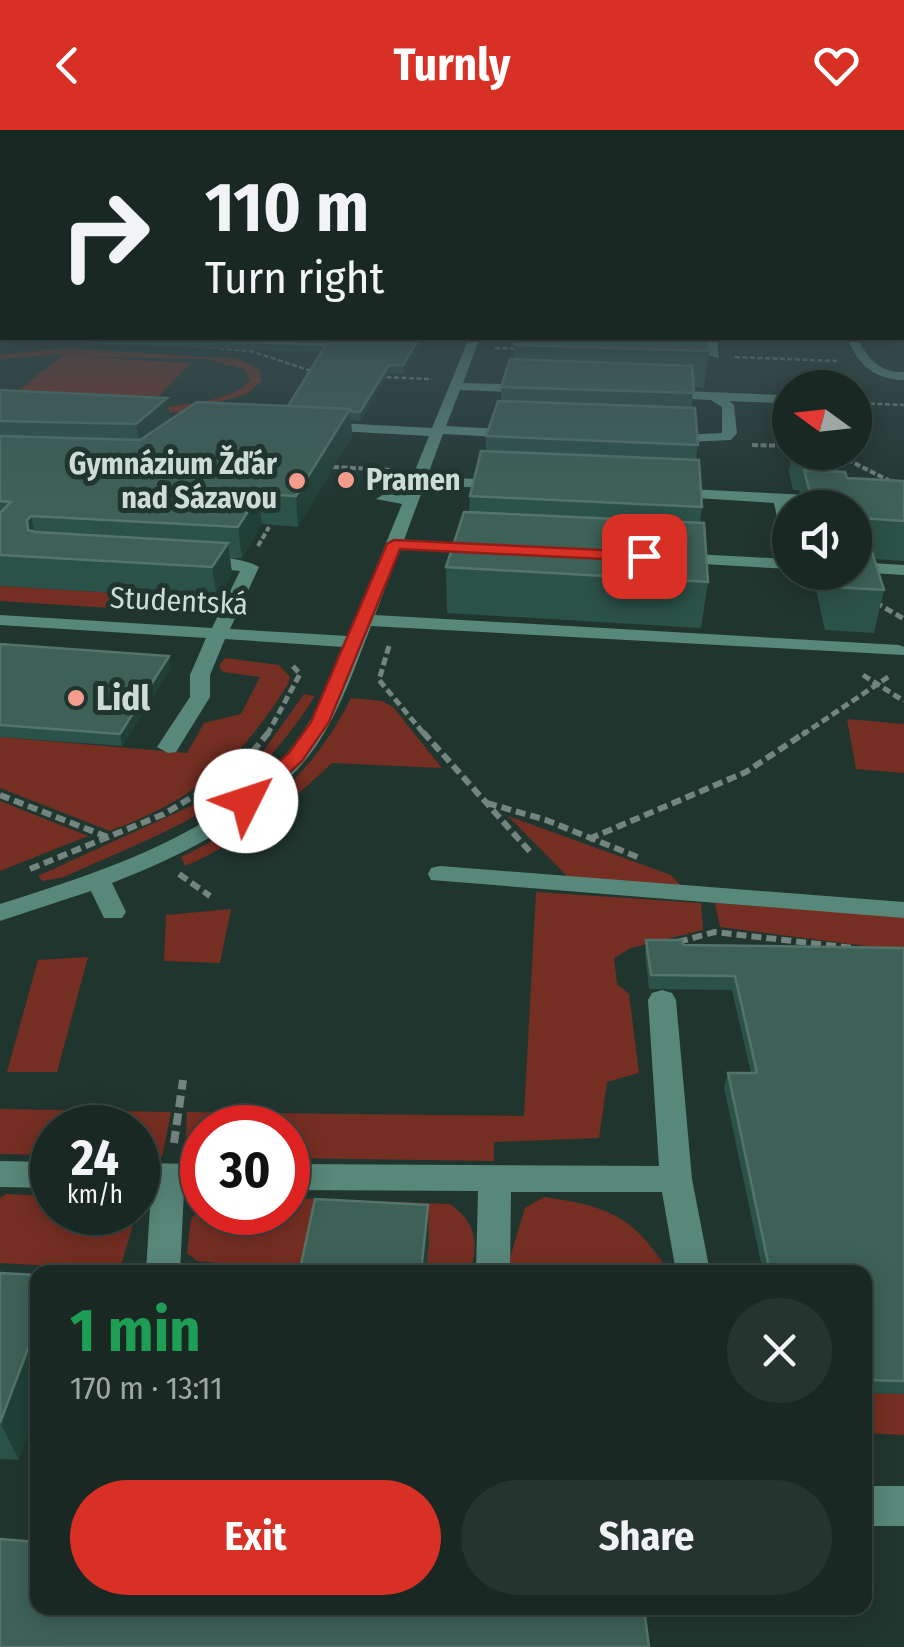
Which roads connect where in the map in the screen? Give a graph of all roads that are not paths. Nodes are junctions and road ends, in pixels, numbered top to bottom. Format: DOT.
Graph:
graph roads {
  1 [pos="458,366"];
  2 [pos="871,366"];
  3 [pos="904,376"];
  4 [pos="449,382"];
  5 [pos="558,390"];
  6 [pos="636,393"];
  7 [pos="714,396"];
  8 [pos="772,399"];
  9 [pos="308,426"];
  10 [pos="439,431"];
  11 [pos="540,434"];
  12 [pos="651,439"];
  13 [pos="419,481"];
  14 [pos="526,486"];
  15 [pos="644,492"];
  16 [pos="384,499"];
  17 [pos="772,499"];
  18 [pos="412,500"];
  19 [pos="394,544"];
  20 [pos="501,550"];
  21 [pos="655,557"];
  22 [pos="174,561"];
  23 [pos="772,563"];
  24 [pos="872,568"];
  25 [pos="904,570"];
  26 [pos="0,620"];
  27 [pos="359,631"];
  28 [pos="218,634"];
  29 [pos="899,651"];
  30 [pos="168,747"];
  31 [pos="440,874"];
  32 [pos="97,876"];
  33 [pos="904,910"];
  34 [pos="113,912"];
  35 [pos="0,913"];
  36 [pos="662,1000"];
  37 [pos="0,1174"];
  38 [pos="30,1175"];
  39 [pos="310,1177"];
  40 [pos="496,1178"];
  41 [pos="676,1179"];
  42 [pos="159,1235"];
  43 [pos="162,1265"];
  44 [pos="493,1265"];
  45 [pos="692,1265"];
  46 [pos="872,1506"];
  47 [pos="904,1506"];
  1 -- 4 [label="street"];
  2 -- 3 [label="street"];
  4 -- 5 [label="street"];
  4 -- 10 [label="street"];
  6 -- 7 [label="street"];
  7 -- 8 [label="street"];
  7 -- 12 [label="street"];
  9 -- 10 [label="street"];
  10 -- 11 [label="street"];
  10 -- 13 [label="street"];
  13 -- 14 [label="street"];
  13 -- 18 [label="street"];
  15 -- 17 [label="street"];
  16 -- 18 [label="street"];
  18 -- 19 [label="street"];
  19 -- 20 [label="street"];
  19 -- 27 [label="street"];
  21 -- 23 [label="street"];
  22 -- 28 [label="street"];
  24 -- 25 [label="street"];
  26 -- 28 [label="street, Studentská"];
  27 -- 28 [label="street, Studentská"];
  27 -- 29 [label="street, Studentská"];
  27 -- 32 [label="street"];
  28 -- 30 [label="street"];
  31 -- 33 [label="street"];
  32 -- 34 [label="street"];
  32 -- 35 [label="street"];
  36 -- 41 [label="street"];
  37 -- 38 [label="street"];
  39 -- 40 [label="street"];
  40 -- 41 [label="street"];
  40 -- 44 [label="street"];
  41 -- 45 [label="street"];
  42 -- 43 [label="street"];
  46 -- 47 [label="street"];
}
